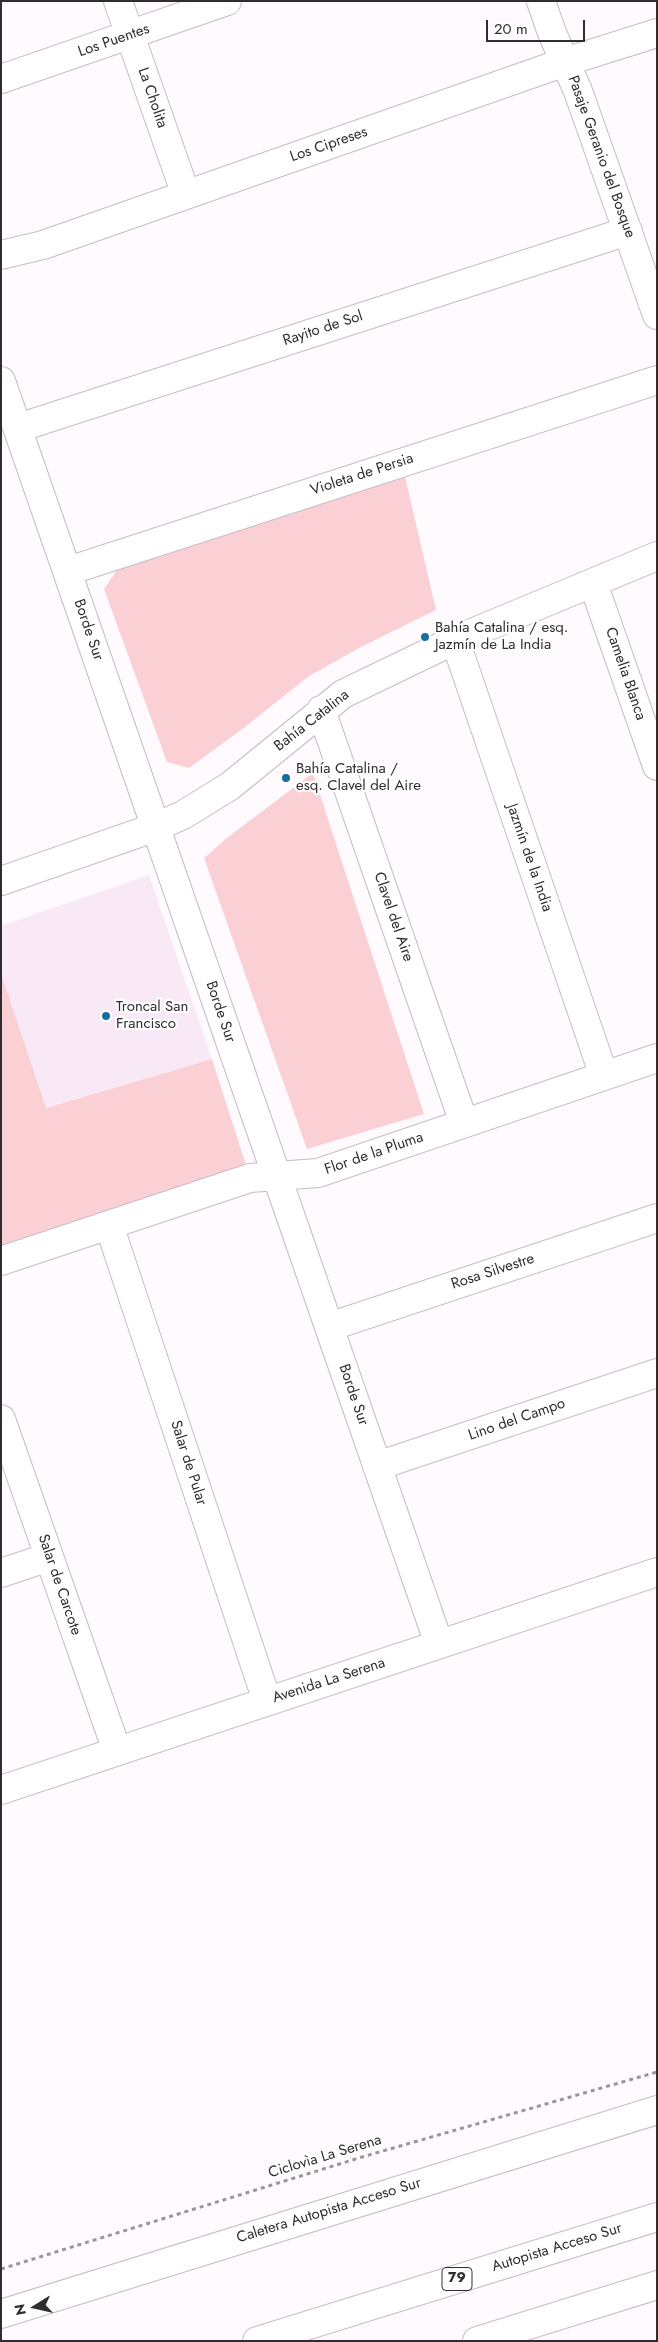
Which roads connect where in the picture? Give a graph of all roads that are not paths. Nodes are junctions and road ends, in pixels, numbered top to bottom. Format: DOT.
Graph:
graph roads {
  1 [pos="118,1"];
  2 [pos="227,1"];
  3 [pos="541,1"];
  4 [pos="657,33"];
  5 [pos="130,35"];
  6 [pos="565,62"];
  7 [pos="1,80"];
  8 [pos="186,195"];
  9 [pos="628,231"];
  10 [pos="1,255"];
  11 [pos="657,315"];
  12 [pos="657,380"];
  13 [pos="1,381"];
  14 [pos="18,428"];
  15 [pos="657,556"];
  16 [pos="68,571"];
  17 [pos="593,582"];
  18 [pos="455,640"];
  19 [pos="321,710"];
  20 [pos="657,766"];
  21 [pos="156,827"];
  22 [pos="2,880"];
  23 [pos="657,1058"];
  24 [pos="604,1076"];
  25 [pos="464,1124"];
  26 [pos="276,1176"];
  27 [pos="657,1218"];
  28 [pos="109,1225"];
  29 [pos="1,1261"];
  30 [pos="329,1326"];
  31 [pos="657,1373"];
  32 [pos="1,1419"];
  33 [pos="378,1466"];
  34 [pos="49,1556"];
  35 [pos="657,1572"];
  36 [pos="1,1573"];
  37 [pos="439,1644"];
  38 [pos="267,1701"];
  39 [pos="117,1751"];
  40 [pos="1,1790"];
  41 [pos="657,2110"];
  42 [pos="657,2217"];
  43 [pos="657,2285"];
  44 [pos="1,2314"];
  45 [pos="257,2341"];
  46 [pos="477,2341"];
  1 -- 5 [label="main road, La Cholita"];
  2 -- 5 [label="main road, Los Puentes"];
  3 -- 6 [label="main road, Pasaje Geranio del Bosque"];
  4 -- 6 [label="main road, Los Cipreses"];
  5 -- 7 [label="main road, Los Puentes"];
  5 -- 8 [label="main road, La Cholita"];
  6 -- 8 [label="main road, Los Cipreses"];
  6 -- 9 [label="main road, Pasaje Geranio del Bosque"];
  8 -- 10 [label="main road, Los Cipreses"];
  9 -- 11 [label="main road, Pasaje Geranio del Bosque"];
  9 -- 14 [label="main road, Rayito de Sol"];
  12 -- 16 [label="main road, Violeta de Persia"];
  13 -- 14 [label="main road, Borde Sur"];
  14 -- 16 [label="main road, Borde Sur"];
  15 -- 17 [label="main road, Bahía Catalina"];
  16 -- 21 [label="main road, Borde Sur"];
  17 -- 18 [label="main road, Bahía Catalina"];
  17 -- 20 [label="main road, Camelia Blanca"];
  18 -- 19 [label="main road, Bahía Catalina"];
  18 -- 24 [label="main road, Jazmín de la India"];
  19 -- 21 [label="main road, Bahía Catalina"];
  19 -- 25 [label="main road, Clavel del Aire"];
  21 -- 22 [label="main road, Bahía Catalina"];
  21 -- 26 [label="main road, Borde Sur"];
  23 -- 24 [label="main road, Flor de la Pluma"];
  24 -- 25 [label="main road, Flor de la Pluma"];
  25 -- 26 [label="main road, Flor de la Pluma"];
  26 -- 28 [label="main road, Flor de la Pluma"];
  26 -- 30 [label="main road, Borde Sur"];
  27 -- 30 [label="main road, Rosa Silvestre"];
  28 -- 29 [label="main road, Flor de la Pluma"];
  28 -- 38 [label="main road, Salar de Pular"];
  30 -- 33 [label="main road, Borde Sur"];
  31 -- 33 [label="main road, Lino del Campo"];
  32 -- 34 [label="main road, Salar de Carcote"];
  33 -- 37 [label="main road, Borde Sur"];
  34 -- 36 [label="main road"];
  34 -- 39 [label="main road, Salar de Carcote"];
  35 -- 37 [label="main road, Avenida La Serena"];
  37 -- 38 [label="main road, Avenida La Serena"];
  38 -- 39 [label="main road, Avenida La Serena"];
  39 -- 40 [label="main road, Avenida La Serena"];
  41 -- 44 [label="main road, Caletera Autopista Acceso Sur"];
  42 -- 45 [label="main road, Autopista Acceso Sur / 79"];
  43 -- 46 [label="main road"];
}
